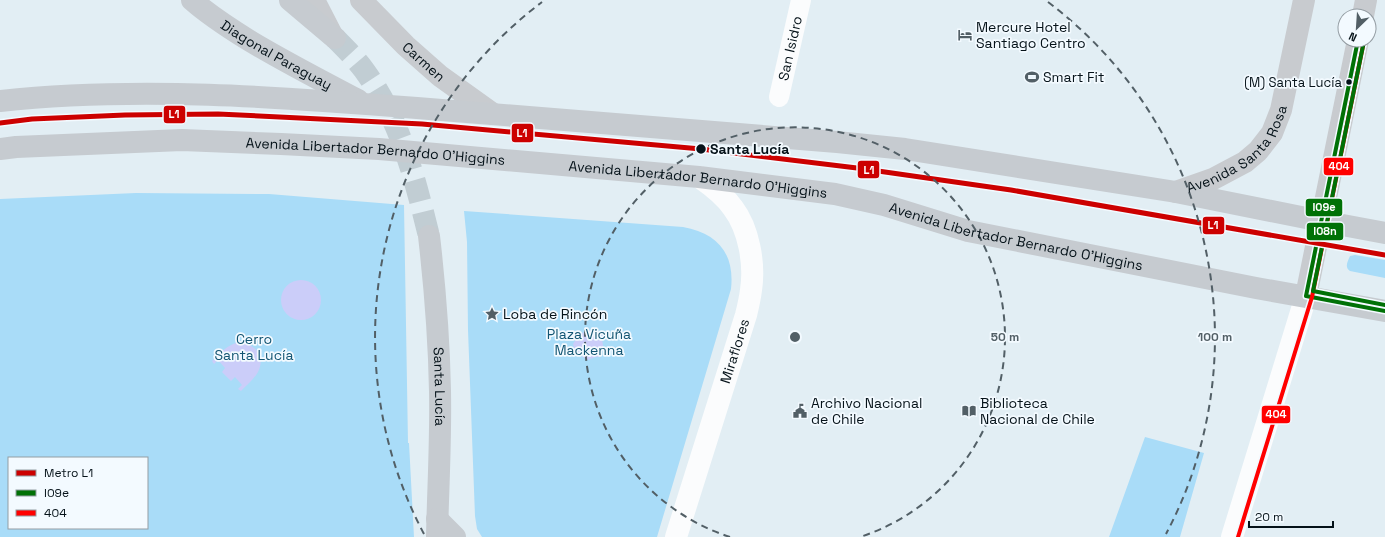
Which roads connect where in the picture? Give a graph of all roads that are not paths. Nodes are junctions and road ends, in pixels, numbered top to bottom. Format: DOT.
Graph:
graph roads {
  1 [pos="192,0"];
  2 [pos="290,0"];
  3 [pos="314,0"];
  4 [pos="361,0"];
  5 [pos="801,0"];
  6 [pos="1304,0"];
  7 [pos="1356,48"];
  8 [pos="779,97"];
  9 [pos="0,100"];
  10 [pos="364,104"];
  11 [pos="494,114"];
  12 [pos="0,149"];
  13 [pos="699,177"];
  14 [pos="1176,192"];
  15 [pos="1321,222"];
  16 [pos="1385,233"];
  17 [pos="429,236"];
  18 [pos="1306,296"];
  19 [pos="1385,311"];
  20 [pos="437,528"];
  21 [pos="455,537"];
  22 [pos="676,537"];
  23 [pos="1232,537"];
  1 -- 10 [label="main road, Diagonal Paraguay"];
  2 -- 3 [label="main road"];
  4 -- 11 [label="main road, Carmen"];
  5 -- 8 [label="street, San Isidro"];
  6 -- 14 [label="main road, Avenida Santa Rosa"];
  7 -- 15 [label="main road"];
  9 -- 10 [label="main road"];
  10 -- 11 [label="main road"];
  11 -- 14 [label="main road"];
  12 -- 13 [label="main road, Avenida Libertador Bernardo O'Higgins"];
  13 -- 18 [label="main road, Avenida Libertador Bernardo O'Higgins"];
  13 -- 22 [label="street, Miraflores"];
  14 -- 15 [label="main road"];
  15 -- 16 [label="main road"];
  15 -- 18 [label="main road"];
  17 -- 20 [label="main road, Santa Lucía"];
  18 -- 19 [label="main road, Avenida Libertador Bernardo O'Higgins"];
  18 -- 23 [label="street"];
  20 -- 21 [label="main road"];
}
